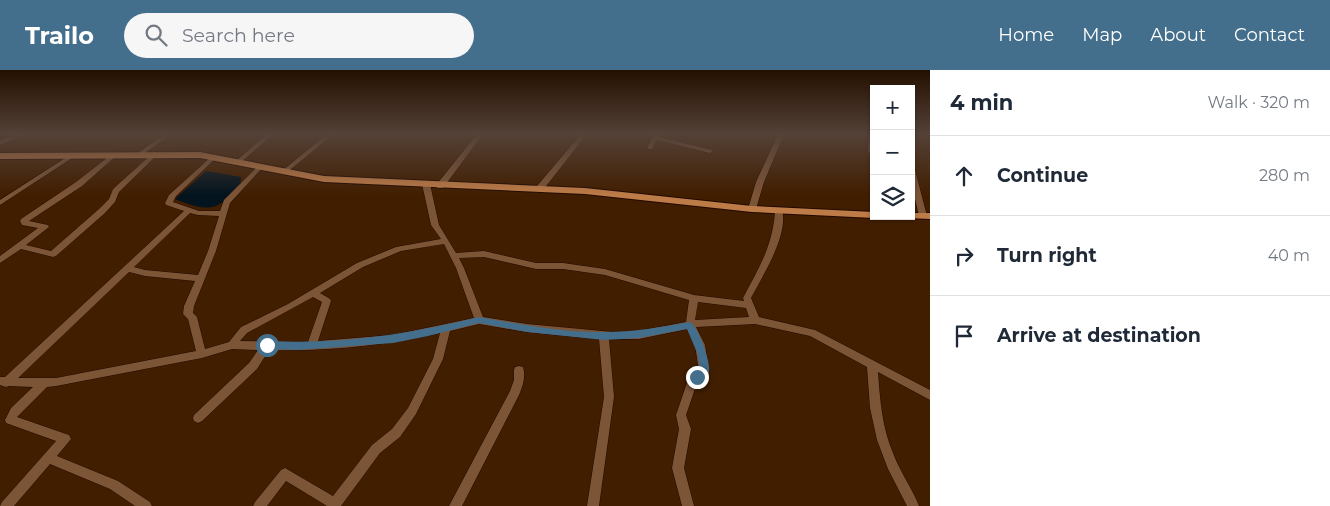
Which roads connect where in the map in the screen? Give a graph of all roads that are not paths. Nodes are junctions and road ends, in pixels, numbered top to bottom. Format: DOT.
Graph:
graph roads {
  1 [pos="131,154"];
  2 [pos="155,154"];
  3 [pos="162,154"];
  4 [pos="247,154"];
  5 [pos="306,154"];
  6 [pos="464,154"];
  7 [pos="567,154"];
  8 [pos="772,154"];
  9 [pos="114,155"];
  10 [pos="0,156"];
  11 [pos="70,157"];
  12 [pos="214,157"];
  13 [pos="238,162"];
  14 [pos="260,167"];
  15 [pos="284,172"];
  16 [pos="914,175"];
  17 [pos="426,184"];
  18 [pos="440,186"];
  19 [pos="540,188"];
  20 [pos="0,203"];
  21 [pos="752,209"];
  22 [pos="188,210"];
  23 [pos="779,211"];
  24 [pos="223,214"];
  25 [pos="870,215"];
  26 [pos="927,216"];
  27 [pos="446,241"];
  28 [pos="20,246"];
  29 [pos="453,256"];
  30 [pos="0,260"];
  31 [pos="128,269"];
  32 [pos="200,278"];
  33 [pos="314,293"];
  34 [pos="694,298"];
  35 [pos="748,305"];
  36 [pos="479,320"];
  37 [pos="755,320"];
  38 [pos="690,325"];
  39 [pos="446,328"];
  40 [pos="604,336"];
  41 [pos="232,345"];
  42 [pos="267,345"];
  43 [pos="312,345"];
  44 [pos="202,354"];
  45 [pos="872,364"];
  46 [pos="520,370"];
  47 [pos="3,382"];
  48 [pos="43,384"];
  49 [pos="930,395"];
  50 [pos="198,418"];
  51 [pos="48,458"];
  52 [pos="334,505"];
  53 [pos="6,506"];
  54 [pos="146,506"];
  55 [pos="259,506"];
  56 [pos="455,506"];
  57 [pos="593,506"];
  58 [pos="688,506"];
  59 [pos="914,506"];
  1 -- 9 [label="main road"];
  2 -- 28 [label="street"];
  3 -- 12 [label="main road"];
  4 -- 13 [label="street"];
  5 -- 15 [label="street"];
  6 -- 18 [label="street"];
  7 -- 19 [label="street"];
  8 -- 21 [label="street"];
  9 -- 11 [label="main road"];
  9 -- 28 [label="street"];
  10 -- 11 [label="main road"];
  11 -- 20 [label="street"];
  12 -- 13 [label="main road"];
  12 -- 22 [label="street"];
  13 -- 14 [label="main road"];
  14 -- 15 [label="main road"];
  14 -- 24 [label="street"];
  15 -- 17 [label="main road"];
  16 -- 26 [label="street"];
  17 -- 18 [label="main road"];
  17 -- 27 [label="street"];
  18 -- 19 [label="main road"];
  19 -- 21 [label="main road"];
  21 -- 23 [label="main road"];
  22 -- 24 [label="street"];
  22 -- 31 [label="street"];
  23 -- 25 [label="main road"];
  23 -- 35 [label="street"];
  24 -- 32 [label="street"];
  27 -- 29 [label="street"];
  27 -- 33 [label="street"];
  28 -- 30 [label="street"];
  29 -- 34 [label="street"];
  29 -- 36 [label="street"];
  31 -- 32 [label="street"];
  31 -- 47 [label="street"];
  32 -- 44 [label="street"];
  33 -- 41 [label="street"];
  33 -- 43 [label="street"];
  34 -- 35 [label="street"];
  34 -- 38 [label="street"];
  35 -- 37 [label="street"];
  36 -- 39 [label="street"];
  36 -- 40 [label="street"];
  37 -- 38 [label="street"];
  37 -- 45 [label="street"];
  38 -- 40 [label="street"];
  38 -- 58 [label="street"];
  39 -- 43 [label="street"];
  39 -- 52 [label="street"];
  40 -- 57 [label="street"];
  41 -- 42 [label="street"];
  41 -- 44 [label="street"];
  42 -- 43 [label="street"];
  42 -- 50 [label="street"];
  44 -- 48 [label="street"];
  45 -- 49 [label="street"];
  45 -- 59 [label="street"];
  46 -- 56 [label="street"];
  47 -- 48 [label="street"];
  48 -- 51 [label="street"];
  51 -- 53 [label="street"];
  51 -- 54 [label="street"];
  52 -- 55 [label="street"];
}
